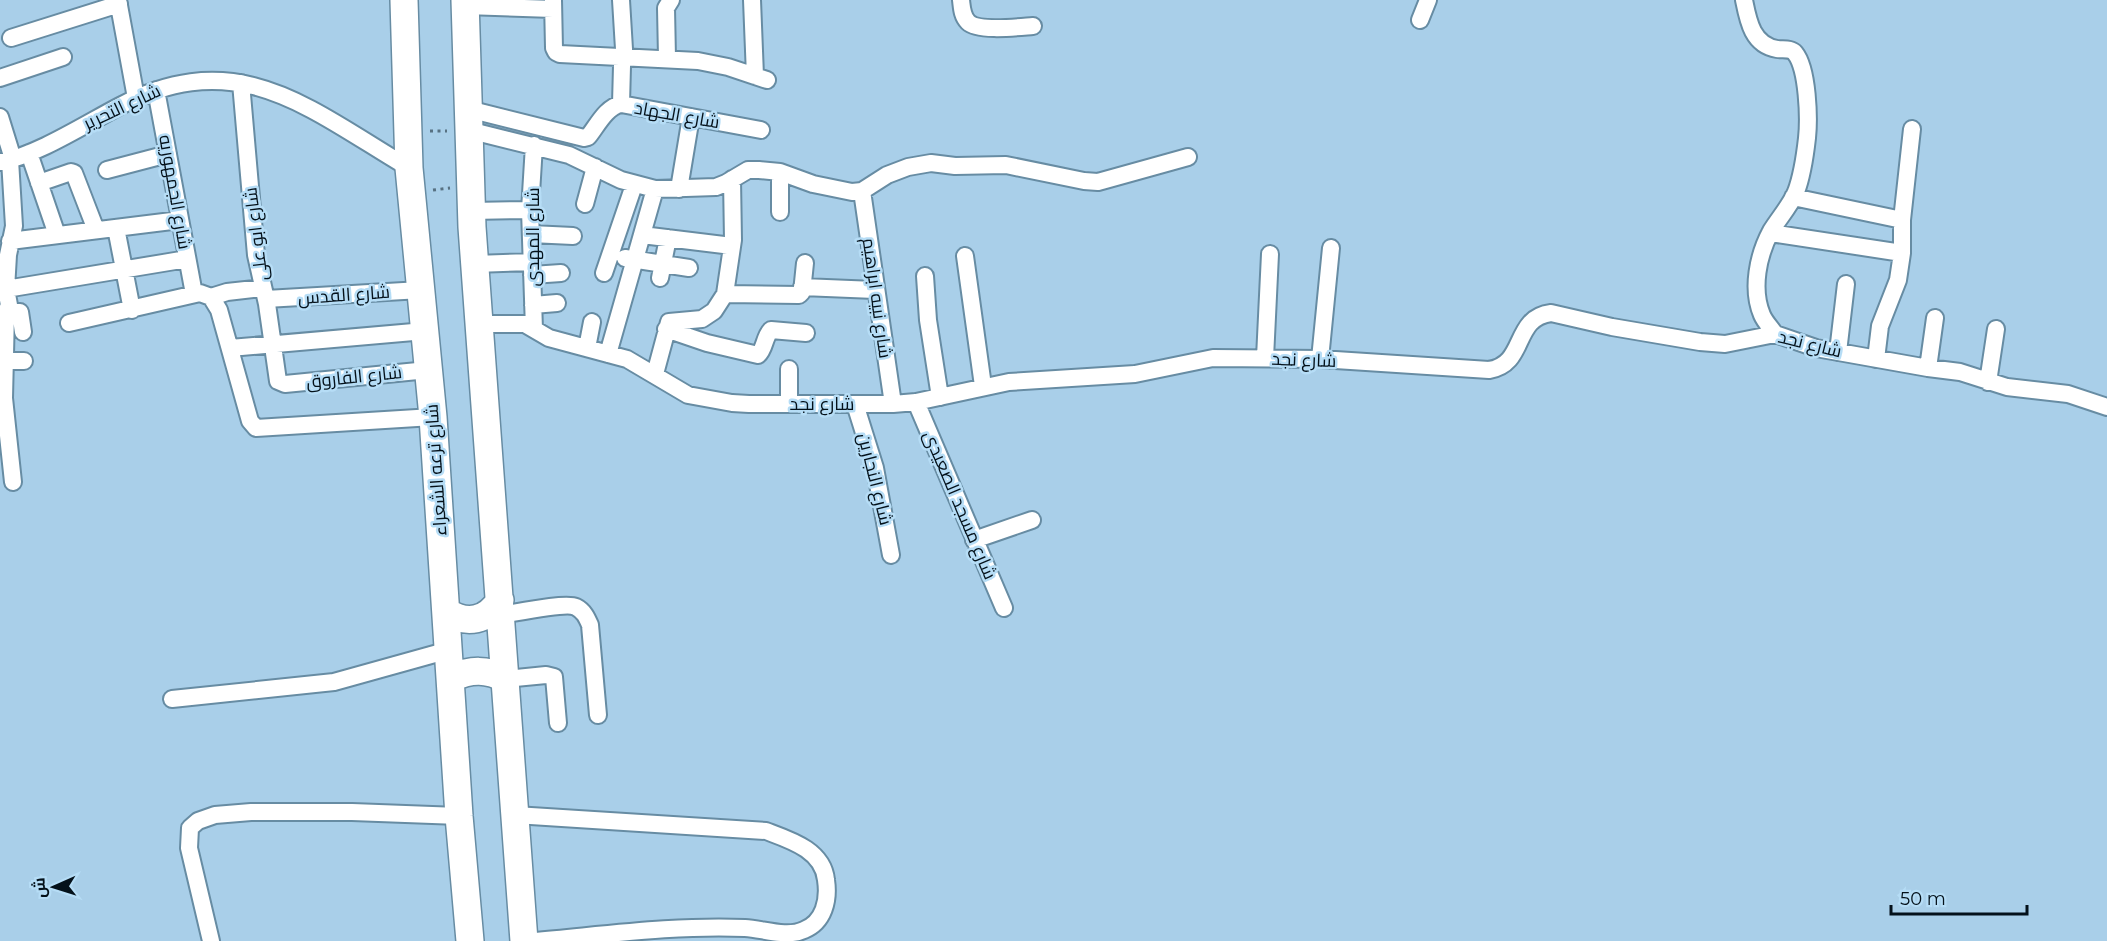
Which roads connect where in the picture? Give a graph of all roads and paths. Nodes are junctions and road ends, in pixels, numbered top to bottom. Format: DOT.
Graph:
graph roads {
  1 [pos="404,0"];
  2 [pos="621,0"];
  3 [pos="671,0"];
  4 [pos="752,0"];
  5 [pos="961,0"];
  6 [pos="1428,0"];
  7 [pos="1744,0"];
  8 [pos="118,2"];
  9 [pos="465,3"];
  10 [pos="509,4"];
  11 [pos="553,4"];
  12 [pos="1420,20"];
  13 [pos="1033,26"];
  14 [pos="11,38"];
  15 [pos="63,57"];
  16 [pos="622,57"];
  17 [pos="667,58"];
  18 [pos="0,78"];
  19 [pos="241,83"];
  20 [pos="156,90"];
  21 [pos="136,98"];
  22 [pos="621,104"];
  23 [pos="0,117"];
  24 [pos="691,117"];
  25 [pos="468,119"];
  26 [pos="1912,129"];
  27 [pos="761,130"];
  28 [pos="407,131"];
  29 [pos="534,146"];
  30 [pos="168,154"];
  31 [pos="1188,157"];
  32 [pos="13,158"];
  33 [pos="595,167"];
  34 [pos="107,170"];
  35 [pos="780,172"];
  36 [pos="732,179"];
  37 [pos="410,181"];
  38 [pos="39,183"];
  39 [pos="634,185"];
  40 [pos="655,189"];
  41 [pos="679,189"];
  42 [pos="862,191"];
  43 [pos="1793,197"];
  44 [pos="471,199"];
  45 [pos="585,204"];
  46 [pos="530,210"];
  47 [pos="780,212"];
  48 [pos="180,220"];
  49 [pos="1902,220"];
  50 [pos="116,228"];
  51 [pos="96,230"];
  52 [pos="1770,233"];
  53 [pos="531,234"];
  54 [pos="57,235"];
  55 [pos="642,235"];
  56 [pos="573,236"];
  57 [pos="668,238"];
  58 [pos="10,241"];
  59 [pos="732,246"];
  60 [pos="1331,248"];
  61 [pos="1902,253"];
  62 [pos="610,254"];
  63 [pos="1270,254"];
  64 [pos="965,255"];
  65 [pos="187,259"];
  66 [pos="635,260"];
  67 [pos="805,263"];
  68 [pos="475,264"];
  69 [pos="532,268"];
  70 [pos="689,268"];
  71 [pos="124,269"];
  72 [pos="662,272"];
  73 [pos="561,273"];
  74 [pos="604,273"];
  75 [pos="925,276"];
  76 [pos="1846,284"];
  77 [pos="802,287"];
  78 [pos="421,290"];
  79 [pos="875,290"];
  80 [pos="194,294"];
  81 [pos="264,294"];
  82 [pos="725,294"];
  83 [pos="211,297"];
  84 [pos="5,302"];
  85 [pos="556,303"];
  86 [pos="533,305"];
  87 [pos="132,310"];
  88 [pos="1935,318"];
  89 [pos="592,321"];
  90 [pos="69,323"];
  91 [pos="480,324"];
  92 [pos="534,329"];
  93 [pos="666,329"];
  94 [pos="1996,329"];
  95 [pos="425,331"];
  96 [pos="23,332"];
  97 [pos="806,333"];
  98 [pos="1775,334"];
  99 [pos="274,344"];
  100 [pos="230,348"];
  101 [pos="587,348"];
  102 [pos="1838,352"];
  103 [pos="608,354"];
  104 [pos="1265,358"];
  105 [pos="1320,359"];
  106 [pos="1876,359"];
  107 [pos="5,361"];
  108 [pos="24,361"];
  109 [pos="1928,368"];
  110 [pos="789,369"];
  111 [pos="428,370"];
  112 [pos="655,374"];
  113 [pos="1988,382"];
  114 [pos="280,383"];
  115 [pos="2,385"];
  116 [pos="983,386"];
  117 [pos="940,397"];
  118 [pos="916,402"];
  119 [pos="789,404"];
  120 [pos="855,404"];
  121 [pos="893,404"];
  122 [pos="2107,407"];
  123 [pos="433,417"];
  124 [pos="13,482"];
  125 [pos="1032,520"];
  126 [pos="974,540"];
  127 [pos="891,555"];
  128 [pos="500,608"];
  129 [pos="1004,609"];
  130 [pos="447,612"];
  131 [pos="449,650"];
  132 [pos="452,678"];
  133 [pos="506,679"];
  134 [pos="172,699"];
  135 [pos="598,715"];
  136 [pos="558,723"];
  137 [pos="515,815"];
  138 [pos="459,816"];
  139 [pos="211,941"];
  140 [pos="470,941"];
  141 [pos="524,941"];
  142 [pos="534,941"];
  1 -- 28 [label="highway, شارع ترعه الشعراء"];
  2 -- 16 [label="street"];
  3 -- 17 [label="street"];
  4 -- 17 [label="street"];
  5 -- 13 [label="street"];
  6 -- 12 [label="street"];
  7 -- 43 [label="street"];
  8 -- 14 [label="street"];
  8 -- 21 [label="street"];
  9 -- 10 [label="street"];
  9 -- 25 [label="highway"];
  10 -- 11 [label="street"];
  11 -- 16 [label="street"];
  15 -- 18 [label="street"];
  16 -- 17 [label="street"];
  16 -- 22 [label="street"];
  19 -- 20 [label="street, شارع التحرير"];
  19 -- 37 [label="street, شارع التحرير"];
  19 -- 81 [label="street, شارع ابو على"];
  20 -- 21 [label="street, شارع التحرير"];
  20 -- 30 [label="street, شارع الجمهوريه"];
  21 -- 32 [label="street, شارع التحرير"];
  22 -- 24 [label="street, شارع الجهاد"];
  22 -- 25 [label="street, شارع الجهاد"];
  23 -- 32 [label="street"];
  24 -- 27 [label="street, شارع الجهاد"];
  24 -- 41 [label="street"];
  25 -- 28 [label="path"];
  25 -- 29 [label="street"];
  25 -- 44 [label="highway"];
  26 -- 49 [label="street"];
  28 -- 37 [label="highway, شارع ترعه الشعراء"];
  29 -- 33 [label="street"];
  29 -- 46 [label="street, شارع المهدى"];
  30 -- 34 [label="street"];
  30 -- 48 [label="street, شارع الجمهوريه"];
  31 -- 42 [label="street"];
  32 -- 38 [label="street"];
  32 -- 58 [label="street"];
  33 -- 39 [label="street"];
  33 -- 45 [label="street"];
  35 -- 36 [label="street"];
  35 -- 42 [label="street"];
  35 -- 47 [label="street"];
  36 -- 41 [label="street"];
  36 -- 59 [label="street"];
  37 -- 44 [label="path"];
  37 -- 78 [label="highway, شارع ترعه الشعراء"];
  38 -- 51 [label="street"];
  38 -- 54 [label="street"];
  39 -- 40 [label="street"];
  39 -- 62 [label="street"];
  40 -- 41 [label="street"];
  40 -- 55 [label="street"];
  42 -- 79 [label="street, شارع نبيه ابراهيم"];
  43 -- 49 [label="street"];
  43 -- 52 [label="street"];
  44 -- 46 [label="street"];
  44 -- 68 [label="highway"];
  46 -- 53 [label="street, شارع المهدى"];
  48 -- 50 [label="street"];
  48 -- 65 [label="street, شارع الجمهوريه"];
  49 -- 61 [label="street"];
  50 -- 51 [label="street"];
  50 -- 71 [label="street"];
  51 -- 54 [label="street"];
  52 -- 61 [label="street"];
  52 -- 98 [label="street"];
  53 -- 56 [label="street"];
  53 -- 69 [label="street, شارع المهدى"];
  54 -- 58 [label="street"];
  55 -- 57 [label="street"];
  55 -- 66 [label="street"];
  57 -- 59 [label="street"];
  57 -- 72 [label="street"];
  58 -- 84 [label="street"];
  59 -- 82 [label="street"];
  60 -- 105 [label="street"];
  61 -- 106 [label="street"];
  62 -- 66 [label="street"];
  62 -- 74 [label="street"];
  63 -- 104 [label="street"];
  64 -- 116 [label="street"];
  65 -- 71 [label="street"];
  65 -- 80 [label="street, شارع الجمهوريه"];
  66 -- 72 [label="street"];
  66 -- 103 [label="street"];
  67 -- 77 [label="street"];
  68 -- 69 [label="street"];
  68 -- 91 [label="highway"];
  69 -- 73 [label="street"];
  69 -- 86 [label="street, شارع المهدى"];
  70 -- 72 [label="street"];
  71 -- 84 [label="street"];
  71 -- 87 [label="street"];
  75 -- 117 [label="street"];
  76 -- 102 [label="street"];
  77 -- 79 [label="street"];
  77 -- 82 [label="street"];
  78 -- 81 [label="street, شارع القدس"];
  78 -- 95 [label="highway, شارع ترعه الشعراء"];
  79 -- 121 [label="street, شارع نبيه ابراهيم"];
  80 -- 83 [label="street"];
  80 -- 87 [label="street"];
  81 -- 83 [label="street, شارع القدس"];
  81 -- 99 [label="street, شارع ابو على"];
  82 -- 93 [label="street"];
  83 -- 100 [label="street"];
  84 -- 96 [label="street"];
  84 -- 107 [label="street"];
  85 -- 86 [label="street"];
  86 -- 92 [label="street, شارع المهدى"];
  87 -- 90 [label="street"];
  88 -- 109 [label="street"];
  89 -- 101 [label="street"];
  91 -- 92 [label="street, شارع نجد"];
  91 -- 128 [label="highway"];
  92 -- 101 [label="street, شارع نجد"];
  93 -- 97 [label="street"];
  93 -- 112 [label="street"];
  94 -- 113 [label="street"];
  95 -- 99 [label="street"];
  95 -- 111 [label="highway, شارع ترعه الشعراء"];
  98 -- 102 [label="street, شارع نجد"];
  98 -- 105 [label="street, شارع نجد"];
  99 -- 100 [label="street"];
  99 -- 114 [label="street, شارع ابو على"];
  100 -- 123 [label="street"];
  101 -- 103 [label="street, شارع نجد"];
  102 -- 106 [label="street, شارع نجد"];
  103 -- 112 [label="street, شارع نجد"];
  104 -- 105 [label="street, شارع نجد"];
  104 -- 116 [label="street, شارع نجد"];
  106 -- 109 [label="street, شارع نجد"];
  107 -- 108 [label="street"];
  107 -- 115 [label="street"];
  109 -- 113 [label="street, شارع نجد"];
  110 -- 119 [label="street"];
  111 -- 114 [label="street, شارع الفاروق"];
  111 -- 123 [label="highway, شارع ترعه الشعراء"];
  112 -- 119 [label="street, شارع نجد"];
  113 -- 122 [label="street, شارع نجد"];
  115 -- 124 [label="street"];
  116 -- 117 [label="street, شارع نجد"];
  117 -- 118 [label="street, شارع نجد"];
  118 -- 121 [label="street, شارع نجد"];
  118 -- 126 [label="street, شارع مسجد الصعيدى"];
  119 -- 120 [label="street, شارع نجد"];
  120 -- 121 [label="street, شارع نجد"];
  120 -- 127 [label="street, شارع النجارين"];
  123 -- 130 [label="highway, شارع ترعه الشعراء"];
  125 -- 126 [label="street"];
  126 -- 129 [label="street, شارع مسجد الصعيدى"];
  128 -- 130 [label="highway"];
  128 -- 133 [label="highway"];
  128 -- 135 [label="street"];
  130 -- 131 [label="highway, شارع ترعه الشعراء"];
  131 -- 132 [label="highway, شارع ترعه الشعراء"];
  131 -- 134 [label="street"];
  132 -- 133 [label="highway"];
  132 -- 138 [label="highway, شارع ترعه الشعراء"];
  133 -- 136 [label="street"];
  133 -- 137 [label="highway"];
  137 -- 141 [label="highway"];
  137 -- 142 [label="street"];
  138 -- 139 [label="street"];
  138 -- 140 [label="highway, شارع ترعه الشعراء"];
}
